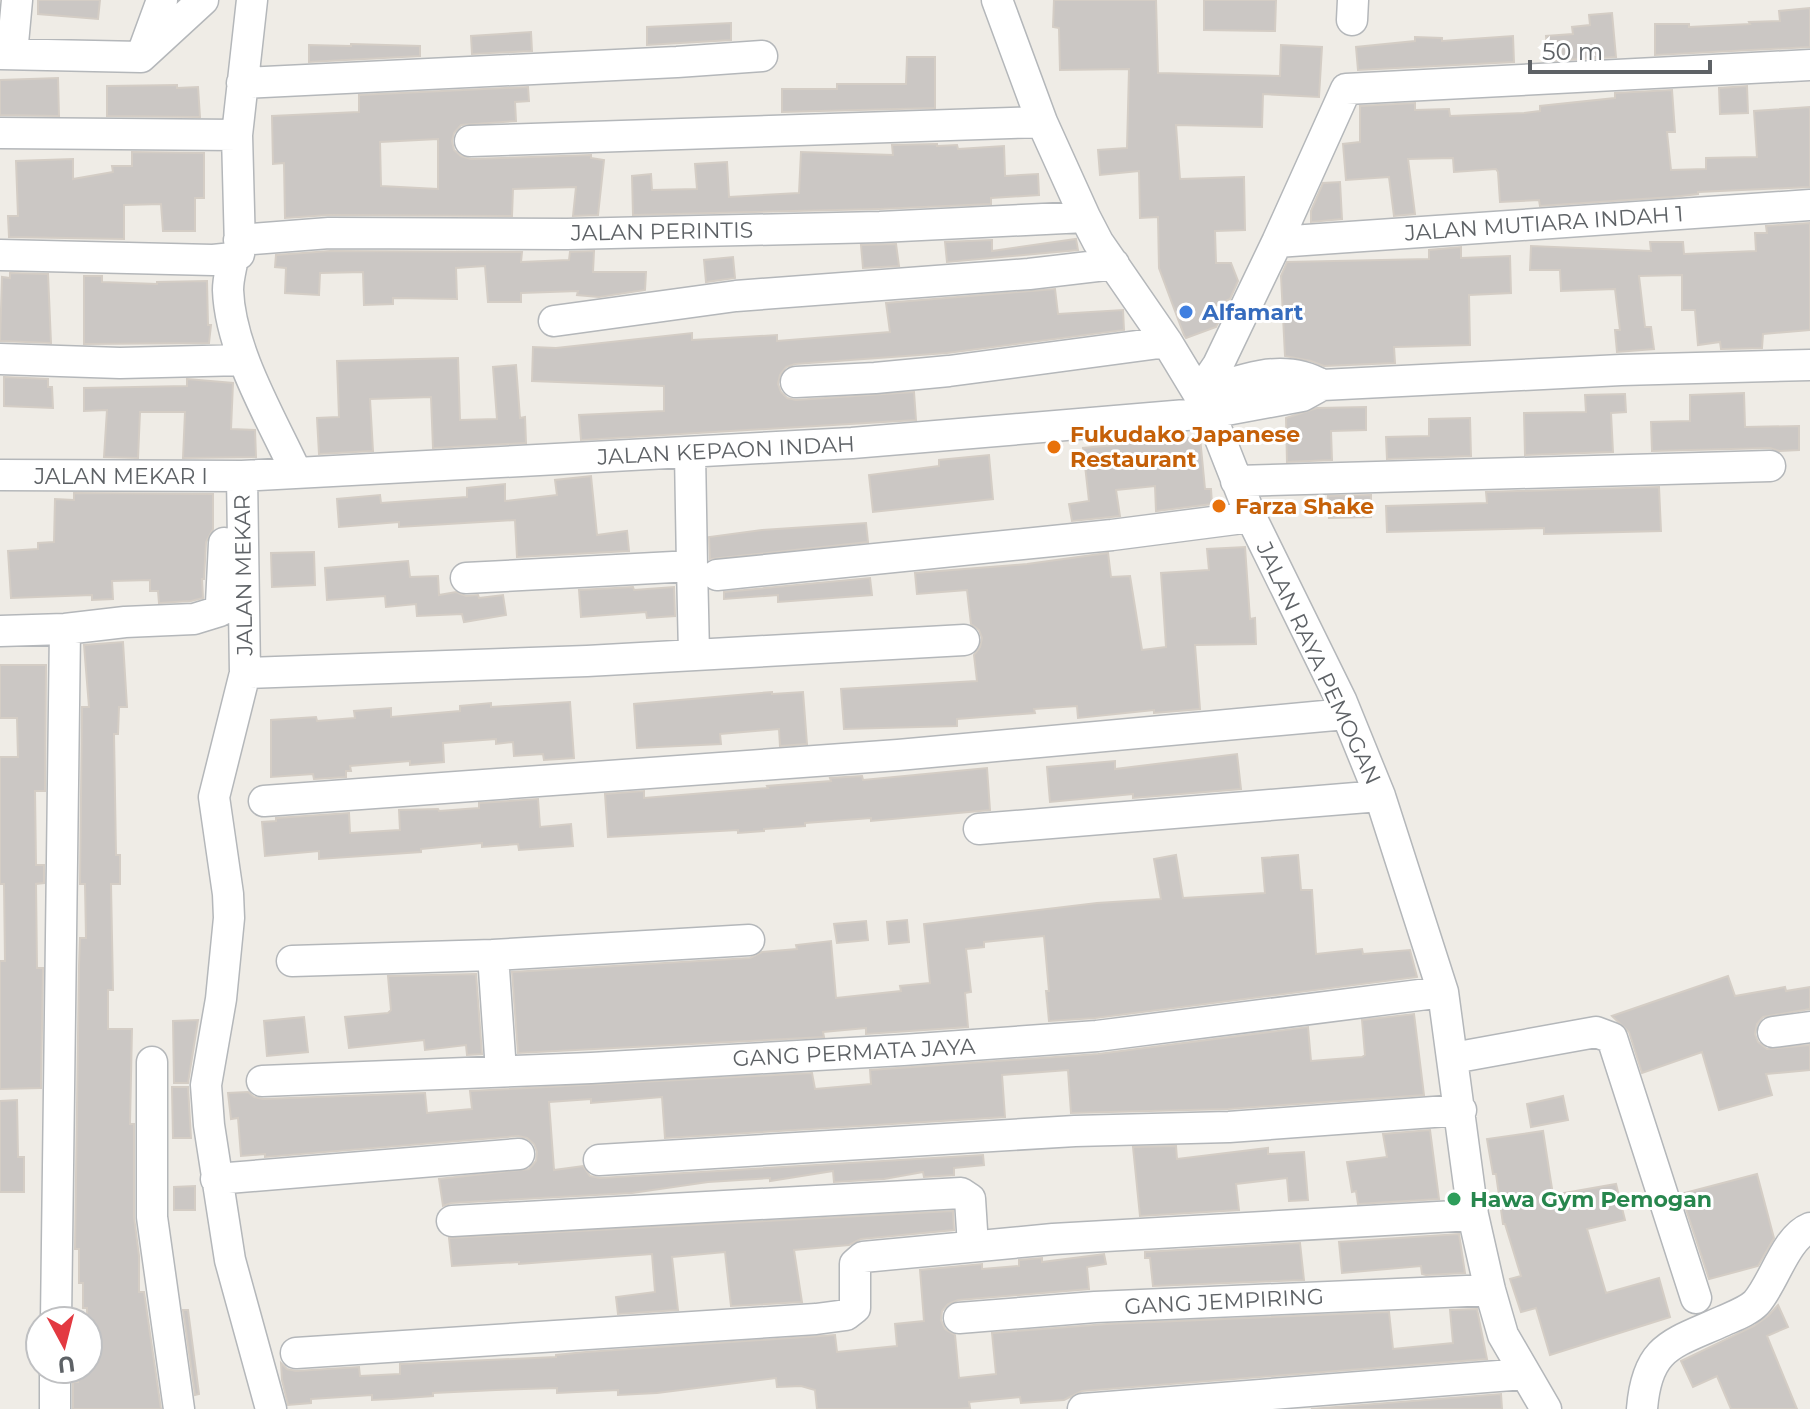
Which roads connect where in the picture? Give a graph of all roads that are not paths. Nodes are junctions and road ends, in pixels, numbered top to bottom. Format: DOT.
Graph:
graph roads {
  1 [pos="17,0"];
  2 [pos="162,0"];
  3 [pos="203,0"];
  4 [pos="252,0"];
  5 [pos="997,0"];
  6 [pos="6,54"];
  7 [pos="762,56"];
  8 [pos="141,57"];
  9 [pos="1810,65"];
  10 [pos="242,83"];
  11 [pos="1042,122"];
  12 [pos="0,133"];
  13 [pos="237,135"];
  14 [pos="470,141"];
  15 [pos="1810,205"];
  16 [pos="1085,217"];
  17 [pos="1277,242"];
  18 [pos="236,249"];
  19 [pos="0,255"];
  20 [pos="1114,264"];
  21 [pos="554,321"];
  22 [pos="1167,342"];
  23 [pos="0,359"];
  24 [pos="244,360"];
  25 [pos="1810,365"];
  26 [pos="796,382"];
  27 [pos="1203,400"];
  28 [pos="690,453"];
  29 [pos="1770,466"];
  30 [pos="296,472"];
  31 [pos="0,475"];
  32 [pos="235,476"];
  33 [pos="1236,481"];
  34 [pos="1251,517"];
  35 [pos="704,570"];
  36 [pos="466,578"];
  37 [pos="65,629"];
  38 [pos="0,631"];
  39 [pos="964,640"];
  40 [pos="694,654"];
  41 [pos="245,673"];
  42 [pos="1346,714"];
  43 [pos="1380,796"];
  44 [pos="264,801"];
  45 [pos="979,829"];
  46 [pos="749,940"];
  47 [pos="493,955"];
  48 [pos="292,961"];
  49 [pos="1443,992"];
  50 [pos="1810,1027"];
  51 [pos="1773,1032"];
  52 [pos="1453,1058"];
  53 [pos="152,1062"];
  54 [pos="501,1071"];
  55 [pos="262,1081"];
  56 [pos="1461,1110"];
  57 [pos="519,1154"];
  58 [pos="599,1160"];
  59 [pos="216,1179"];
  60 [pos="1473,1215"];
  61 [pos="452,1221"];
  62 [pos="1810,1228"];
  63 [pos="973,1246"];
  64 [pos="1490,1290"];
  65 [pos="1696,1298"];
  66 [pos="56,1305"];
  67 [pos="959,1318"];
  68 [pos="296,1353"];
  69 [pos="1524,1374"];
  70 [pos="55,1385"];
  71 [pos="55,1409"];
  72 [pos="179,1409"];
  73 [pos="271,1409"];
  74 [pos="1083,1409"];
  75 [pos="1546,1409"];
  76 [pos="1642,1409"];
  1 -- 6 [label="street"];
  2 -- 8 [label="street"];
  3 -- 8 [label="street"];
  4 -- 10 [label="street"];
  5 -- 11 [label="street, JALAN RAYA PEMOGAN"];
  6 -- 8 [label="street"];
  7 -- 10 [label="street"];
  9 -- 17 [label="street"];
  10 -- 13 [label="street"];
  11 -- 14 [label="street"];
  11 -- 16 [label="street, JALAN RAYA PEMOGAN"];
  12 -- 13 [label="street"];
  13 -- 18 [label="street"];
  15 -- 17 [label="street, JALAN MUTIARA INDAH 1"];
  16 -- 18 [label="street, JALAN PERINTIS"];
  16 -- 20 [label="street, JALAN RAYA PEMOGAN"];
  17 -- 27 [label="street"];
  18 -- 19 [label="street, JALAN PERINTIS"];
  18 -- 24 [label="street"];
  20 -- 21 [label="street"];
  20 -- 22 [label="street, JALAN RAYA PEMOGAN"];
  22 -- 26 [label="street"];
  22 -- 27 [label="street, JALAN RAYA PEMOGAN"];
  23 -- 24 [label="street"];
  24 -- 30 [label="street"];
  25 -- 27 [label="street, JALAN KEPAON INDAH"];
  27 -- 28 [label="street, JALAN KEPAON INDAH"];
  27 -- 33 [label="street, JALAN RAYA PEMOGAN"];
  28 -- 30 [label="street, JALAN KEPAON INDAH"];
  28 -- 35 [label="street"];
  29 -- 33 [label="street"];
  30 -- 32 [label="street, JALAN KEPAON INDAH"];
  31 -- 32 [label="street, JALAN MEKAR I"];
  32 -- 37 [label="street"];
  32 -- 41 [label="street, JALAN MEKAR"];
  33 -- 34 [label="street, JALAN RAYA PEMOGAN"];
  34 -- 35 [label="street"];
  34 -- 42 [label="street, JALAN RAYA PEMOGAN"];
  35 -- 36 [label="street"];
  35 -- 40 [label="street"];
  37 -- 38 [label="street"];
  37 -- 66 [label="street"];
  39 -- 40 [label="street"];
  40 -- 41 [label="street"];
  41 -- 59 [label="street, JALAN MEKAR"];
  42 -- 43 [label="street, JALAN RAYA PEMOGAN"];
  42 -- 44 [label="street"];
  43 -- 45 [label="street"];
  43 -- 49 [label="street, JALAN RAYA PEMOGAN"];
  46 -- 47 [label="street"];
  47 -- 48 [label="street"];
  47 -- 54 [label="street"];
  49 -- 52 [label="street, JALAN RAYA PEMOGAN"];
  49 -- 54 [label="street, GANG PERMATA JAYA"];
  50 -- 51 [label="street"];
  52 -- 56 [label="street, JALAN RAYA PEMOGAN"];
  52 -- 65 [label="street"];
  53 -- 72 [label="street"];
  54 -- 55 [label="street, GANG PERMATA JAYA"];
  56 -- 58 [label="street"];
  56 -- 60 [label="street, JALAN RAYA PEMOGAN"];
  57 -- 59 [label="street"];
  59 -- 73 [label="street, JALAN MEKAR"];
  60 -- 63 [label="street"];
  60 -- 64 [label="street, JALAN RAYA PEMOGAN"];
  61 -- 63 [label="street"];
  62 -- 76 [label="street"];
  63 -- 68 [label="street"];
  64 -- 67 [label="street, GANG JEMPIRING"];
  64 -- 69 [label="street, JALAN RAYA PEMOGAN"];
  69 -- 74 [label="street"];
  69 -- 75 [label="street, JALAN RAYA PEMOGAN"];
  70 -- 71 [label="street"];
}
